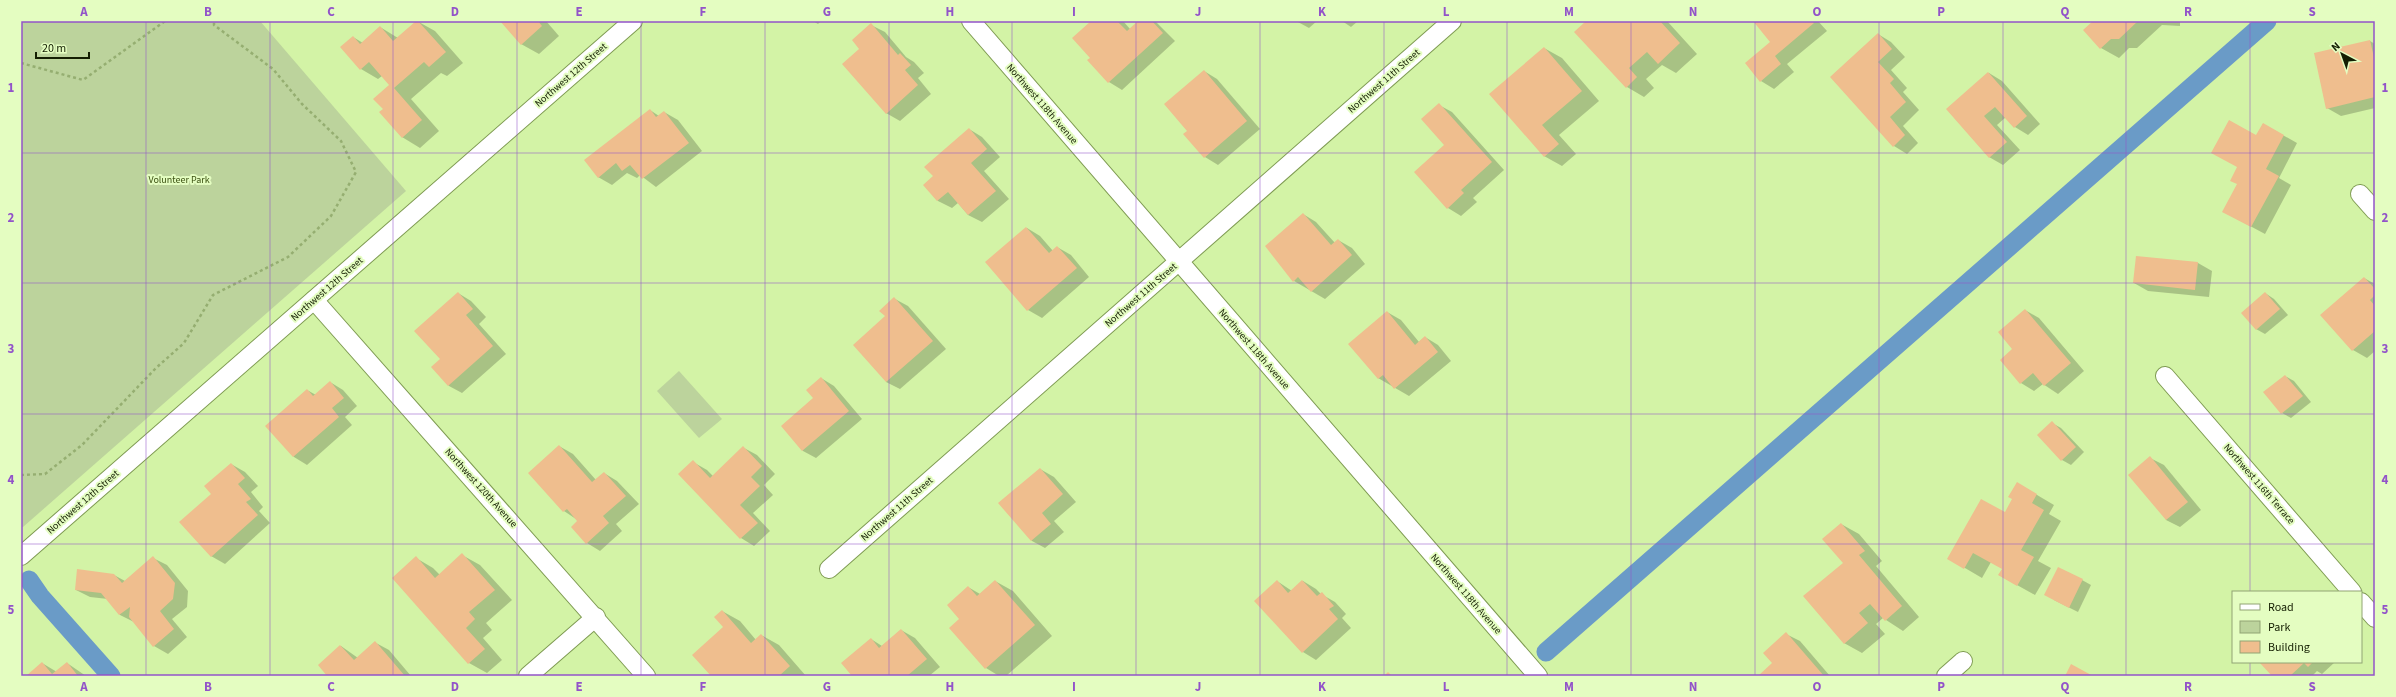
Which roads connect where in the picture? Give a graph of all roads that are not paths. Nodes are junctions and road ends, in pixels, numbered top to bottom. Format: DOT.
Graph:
graph roads {
  1 [pos="633,21"];
  2 [pos="971,21"];
  3 [pos="1452,21"];
  4 [pos="2360,194"];
  5 [pos="2375,211"];
  6 [pos="1179,261"];
  7 [pos="314,300"];
  8 [pos="2165,376"];
  9 [pos="21,556"];
  10 [pos="829,569"];
  11 [pos="2351,591"];
  12 [pos="2362,603"];
  13 [pos="596,617"];
  14 [pos="2375,618"];
  15 [pos="1963,662"];
  16 [pos="528,676"];
  17 [pos="646,676"];
  18 [pos="1538,676"];
  19 [pos="1946,676"];
  1 -- 7 [label="street, Northwest 12th Street"];
  2 -- 6 [label="street, Northwest 118th Avenue"];
  3 -- 6 [label="street, Northwest 11th Street"];
  4 -- 5 [label="street"];
  6 -- 10 [label="street, Northwest 11th Street"];
  6 -- 18 [label="street, Northwest 118th Avenue"];
  7 -- 9 [label="street, Northwest 12th Street"];
  7 -- 13 [label="street, Northwest 120th Avenue"];
  8 -- 11 [label="street, Northwest 116th Terrace"];
  12 -- 14 [label="street"];
  13 -- 16 [label="street"];
  13 -- 17 [label="street, Northwest 120th Avenue"];
  15 -- 19 [label="street"];
}
